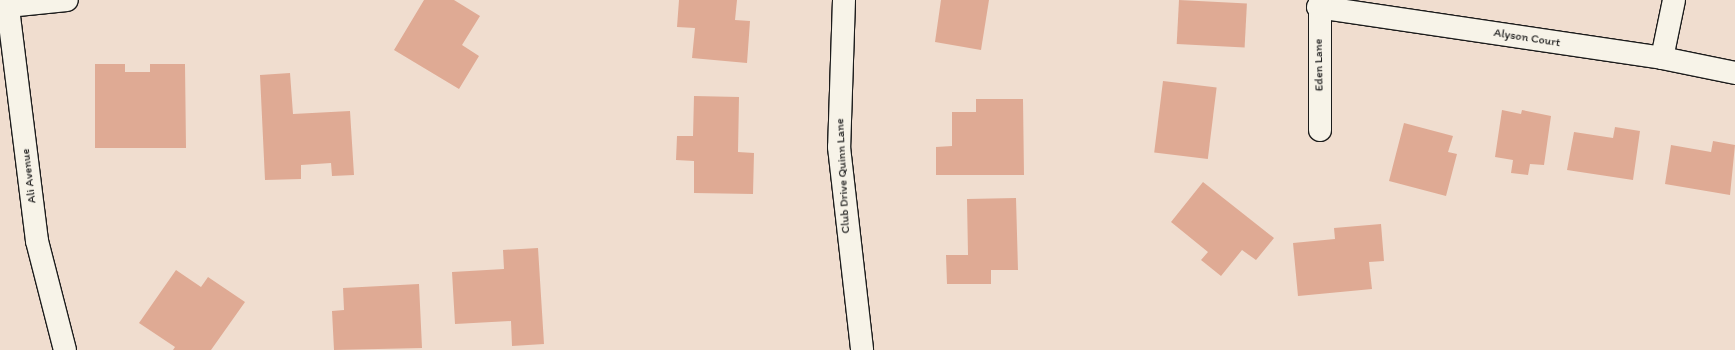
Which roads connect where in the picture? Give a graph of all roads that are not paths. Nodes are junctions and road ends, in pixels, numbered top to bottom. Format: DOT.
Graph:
graph roads {
  1 [pos="67,0"];
  2 [pos="844,0"];
  3 [pos="1674,0"];
  4 [pos="8,3"];
  5 [pos="1319,3"];
  6 [pos="1662,58"];
  7 [pos="1735,73"];
  8 [pos="1320,130"];
  9 [pos="66,350"];
  10 [pos="862,350"];
  1 -- 4 [label="street"];
  2 -- 10 [label="street, Club Drive Quinn Lane"];
  3 -- 6 [label="street"];
  4 -- 9 [label="street, Ali Avenue"];
  5 -- 6 [label="street, Alyson Court"];
  5 -- 8 [label="street, Eden Lane"];
  6 -- 7 [label="street, Alyson Court"];
}
